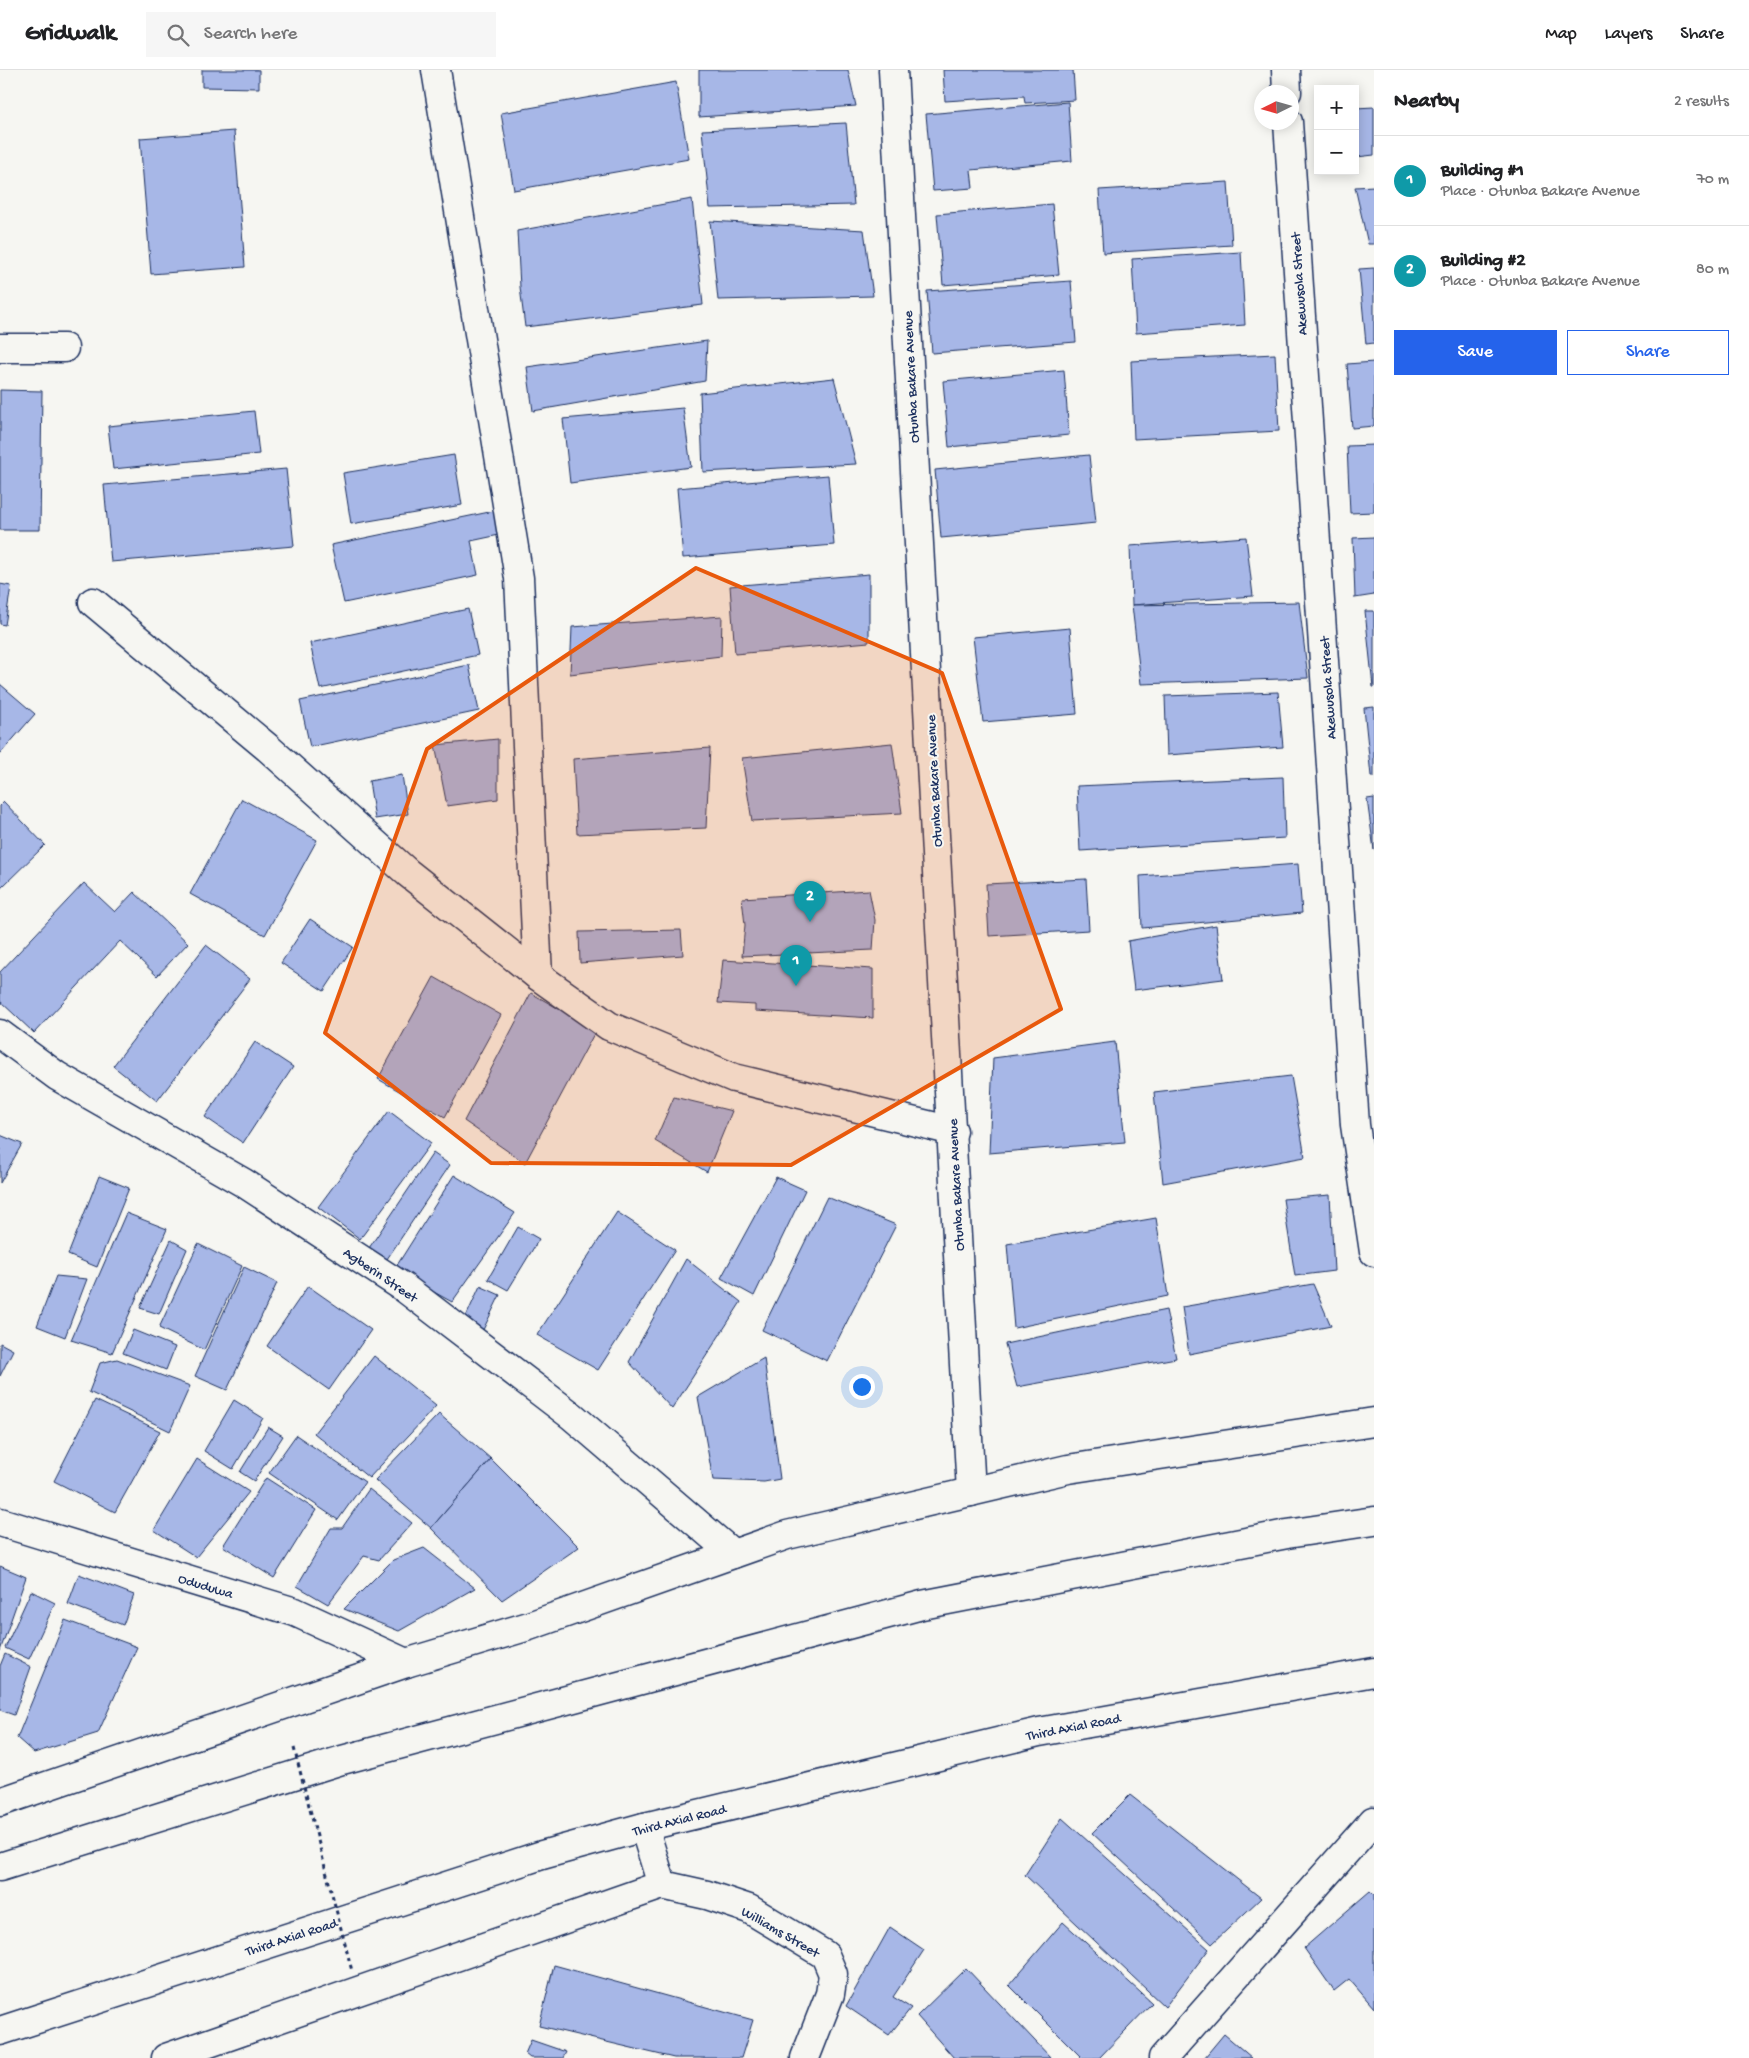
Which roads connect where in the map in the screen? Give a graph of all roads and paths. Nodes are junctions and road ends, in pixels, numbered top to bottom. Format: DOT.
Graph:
graph roads {
  1 [pos="436,70"];
  2 [pos="893,70"];
  3 [pos="1286,70"];
  4 [pos="1286,85"];
  5 [pos="1289,130"];
  6 [pos="0,348"];
  7 [pos="64,348"];
  8 [pos="93,602"];
  9 [pos="538,976"];
  10 [pos="0,1034"];
  11 [pos="953,1131"];
  12 [pos="1374,1252"];
  13 [pos="1374,1422"];
  14 [pos="971,1492"];
  15 [pos="1374,1521"];
  16 [pos="0,1522"];
  17 [pos="733,1554"];
  18 [pos="406,1664"];
  19 [pos="1374,1672"];
  20 [pos="294,1748"];
  21 [pos="0,1802"];
  22 [pos="1373,1821"];
  23 [pos="644,1827"];
  24 [pos="0,1867"];
  25 [pos="662,1885"];
  26 [pos="352,1972"];
  27 [pos="0,2031"];
  28 [pos="166,2058"];
  29 [pos="805,2058"];
  30 [pos="1163,2058"];
  1 -- 9 [label="main road"];
  2 -- 11 [label="main road, Otunba Bakare Avenue"];
  3 -- 4 [label="main road"];
  5 -- 12 [label="main road, Akewusola Street"];
  6 -- 7 [label="main road"];
  8 -- 9 [label="main road"];
  9 -- 11 [label="main road"];
  10 -- 17 [label="main road, Agberin Street"];
  11 -- 14 [label="main road, Otunba Bakare Avenue"];
  13 -- 14 [label="main road"];
  14 -- 17 [label="main road"];
  15 -- 24 [label="main road"];
  16 -- 18 [label="main road, Oduduwa"];
  17 -- 18 [label="main road"];
  18 -- 21 [label="main road"];
  19 -- 23 [label="main road, Third Axial Road"];
  20 -- 26 [label="path, bridge"];
  22 -- 30 [label="main road"];
  23 -- 25 [label="main road"];
  23 -- 27 [label="main road, Third Axial Road"];
  25 -- 28 [label="main road"];
  25 -- 29 [label="main road, Williams Street"];
}
